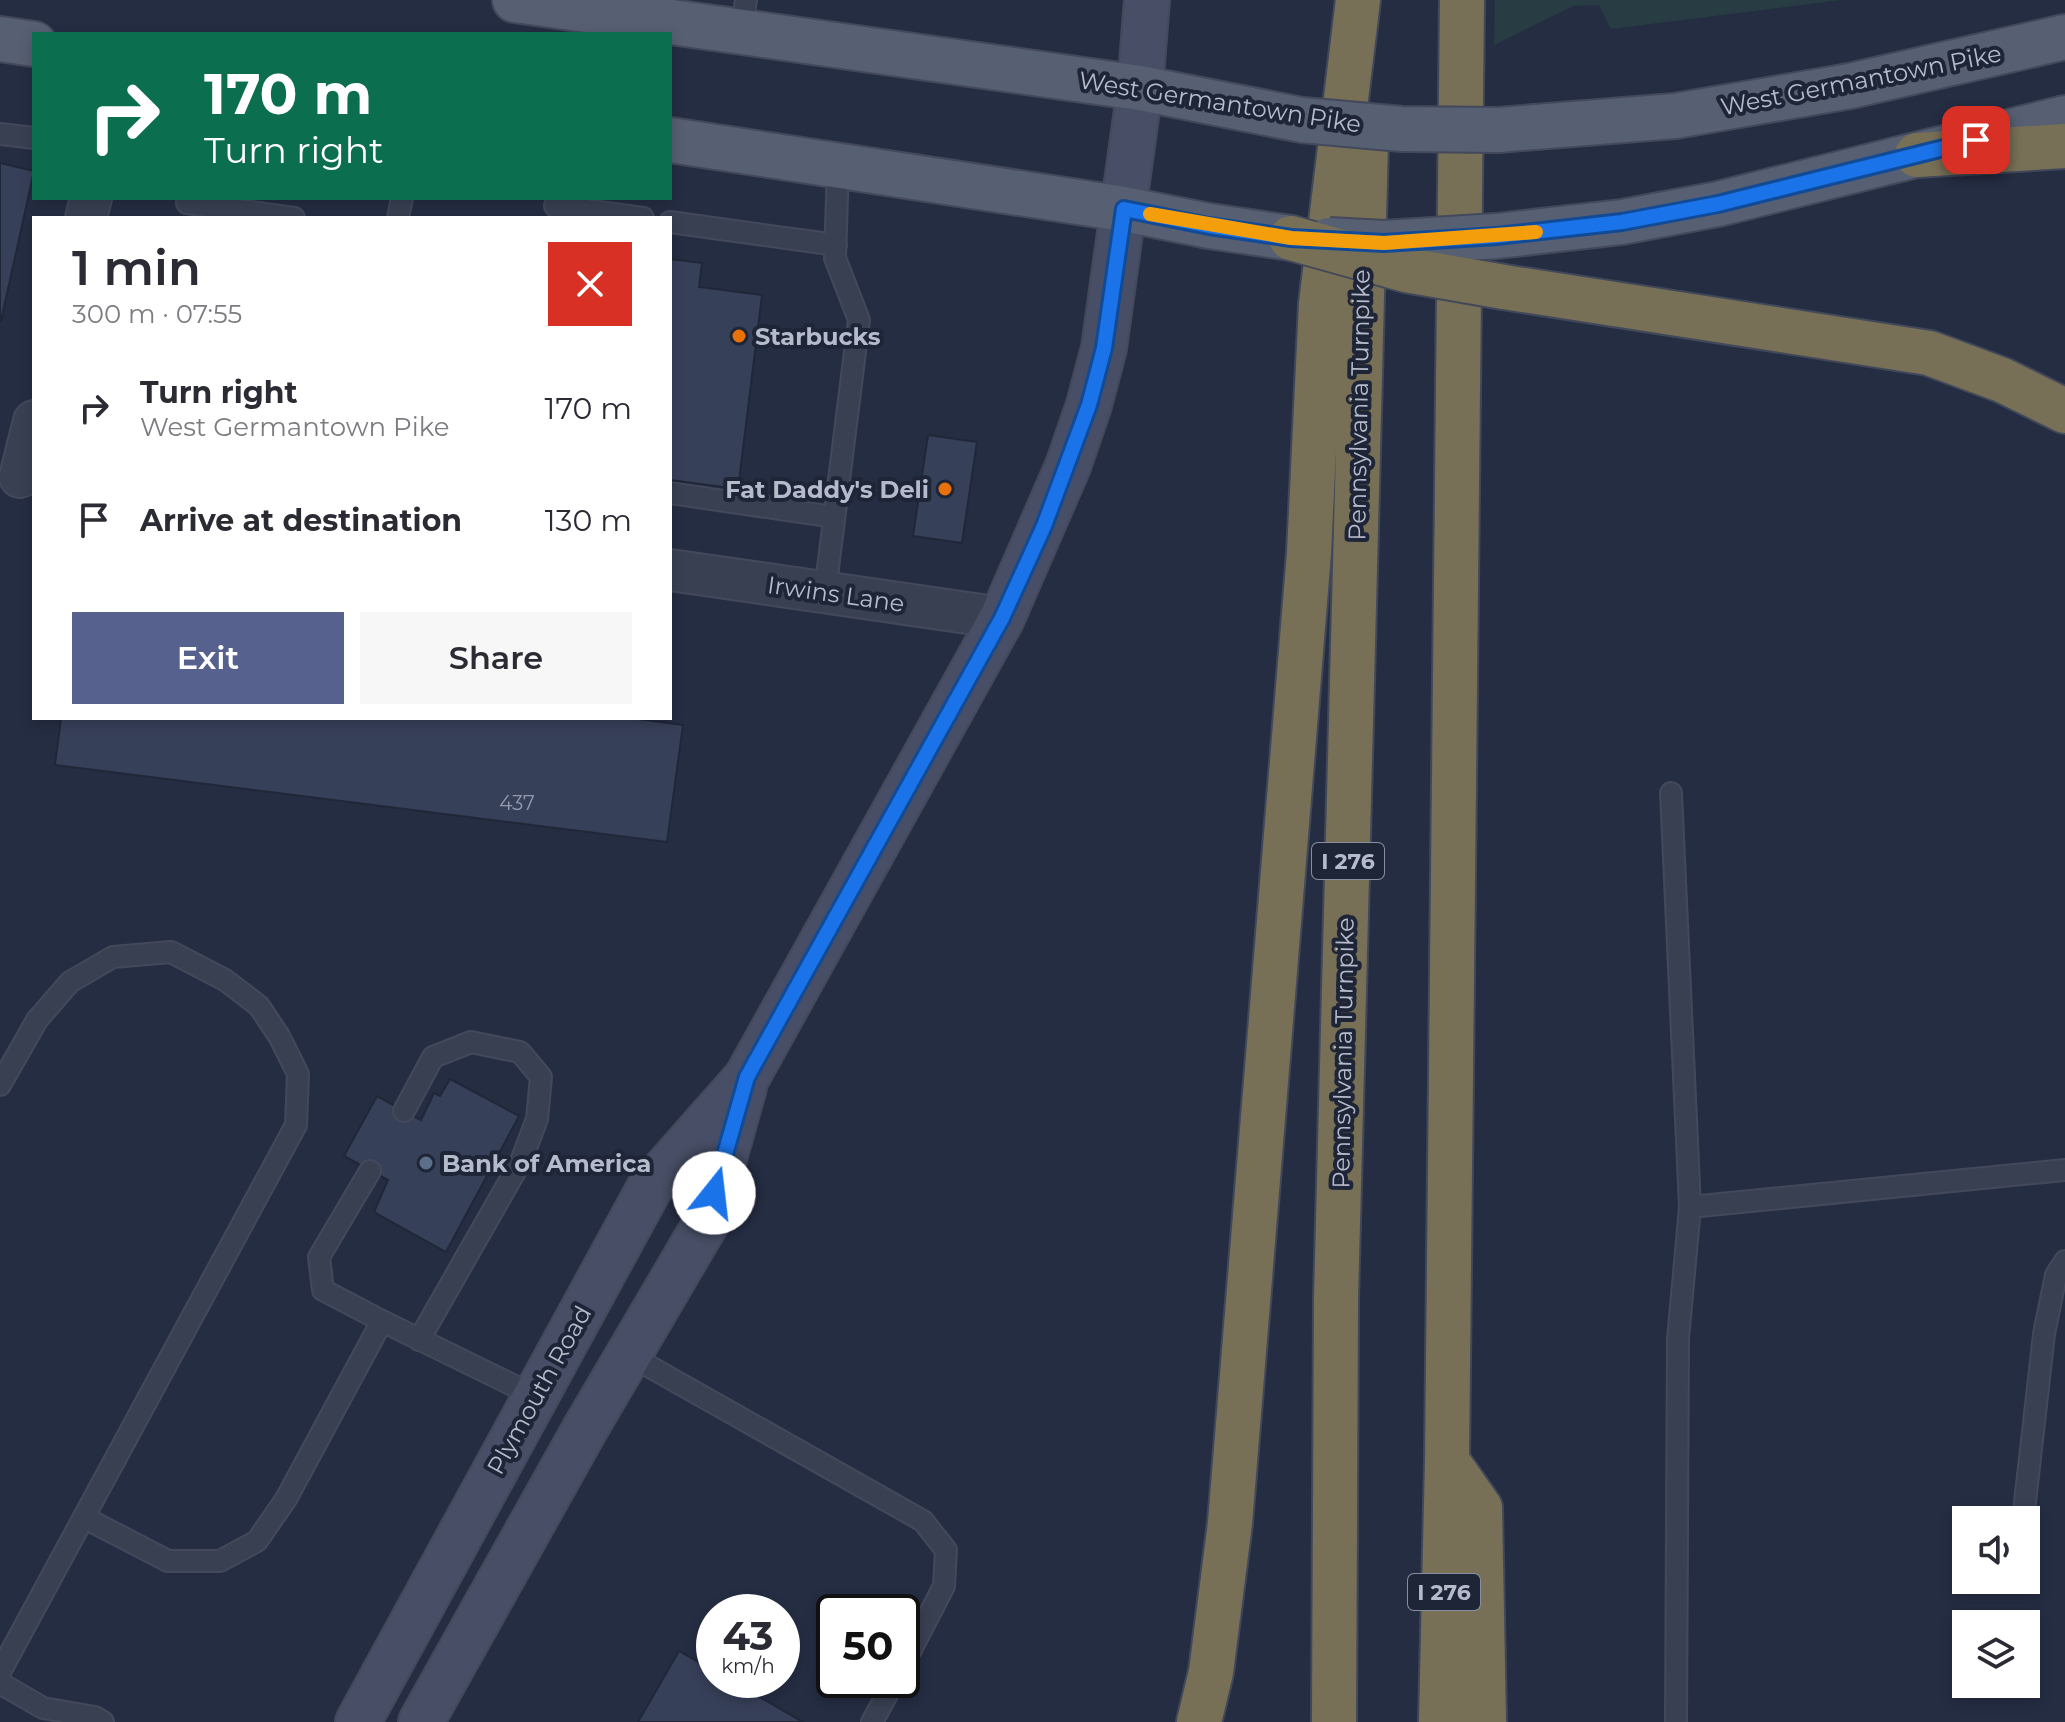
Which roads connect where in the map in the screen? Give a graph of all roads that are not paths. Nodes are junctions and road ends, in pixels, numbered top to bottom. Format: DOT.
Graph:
graph roads {
  1 [pos="515,0"];
  2 [pos="1147,0"];
  3 [pos="1358,0"];
  4 [pos="1369,0"];
  5 [pos="1462,0"];
  6 [pos="744,16"];
  7 [pos="2065,37"];
  8 [pos="0,39"];
  9 [pos="32,44"];
  10 [pos="1140,88"];
  11 [pos="2065,118"];
  12 [pos="0,134"];
  13 [pos="32,138"];
  14 [pos="672,140"];
  15 [pos="2065,146"];
  16 [pos="1917,155"];
  17 [pos="838,166"];
  18 [pos="186,206"];
  19 [pos="555,207"];
  20 [pos="1124,209"];
  21 [pos="276,216"];
  22 [pos="627,216"];
  23 [pos="672,222"];
  24 [pos="1291,238"];
  25 [pos="836,245"];
  26 [pos="2065,411"];
  27 [pos="32,428"];
  28 [pos="18,477"];
  29 [pos="672,493"];
  30 [pos="834,517"];
  31 [pos="672,570"];
  32 [pos="825,592"];
  33 [pos="1002,618"];
  34 [pos="1671,793"];
  35 [pos="747,1077"];
  36 [pos="0,1085"];
  37 [pos="404,1111"];
  38 [pos="2065,1170"];
  39 [pos="370,1171"];
  40 [pos="1690,1207"];
  41 [pos="2065,1261"];
  42 [pos="382,1321"];
  43 [pos="419,1340"];
  44 [pos="629,1355"];
  45 [pos="535,1396"];
  46 [pos="1447,1461"];
  47 [pos="2025,1506"];
  48 [pos="85,1518"];
  49 [pos="920,1632"];
  50 [pos="0,1672"];
  51 [pos="0,1683"];
  52 [pos="885,1698"];
  53 [pos="48,1715"];
  54 [pos="103,1722"];
  55 [pos="358,1722"];
  56 [pos="421,1722"];
  57 [pos="872,1722"];
  58 [pos="1199,1722"];
  59 [pos="1334,1722"];
  60 [pos="1441,1722"];
  61 [pos="1484,1722"];
  62 [pos="1676,1722"];
  1 -- 6 [label="main road, West Germantown Pike"];
  2 -- 10 [label="main road, Plymouth Road"];
  3 -- 58 [label="highway"];
  4 -- 59 [label="highway, Pennsylvania Turnpike / I 276"];
  5 -- 46 [label="highway, I 276"];
  6 -- 10 [label="main road, West Germantown Pike"];
  7 -- 10 [label="main road, West Germantown Pike, bridge"];
  8 -- 9 [label="main road"];
  10 -- 20 [label="main road, Plymouth Road"];
  11 -- 16 [label="main road"];
  12 -- 13 [label="lane"];
  14 -- 17 [label="main road"];
  15 -- 16 [label="highway"];
  16 -- 24 [label="main road, bridge"];
  17 -- 20 [label="main road"];
  17 -- 25 [label="lane"];
  18 -- 21 [label="lane"];
  19 -- 22 [label="lane"];
  20 -- 24 [label="main road"];
  20 -- 33 [label="main road, Plymouth Road"];
  23 -- 25 [label="lane"];
  24 -- 26 [label="highway, bridge"];
  25 -- 30 [label="lane"];
  27 -- 28 [label="street"];
  29 -- 30 [label="lane"];
  30 -- 32 [label="lane"];
  31 -- 32 [label="street, Irwins Lane"];
  32 -- 33 [label="street, Irwins Lane"];
  33 -- 35 [label="main road, Plymouth Road"];
  34 -- 40 [label="lane"];
  35 -- 44 [label="main road, Plymouth Road"];
  35 -- 45 [label="main road, Plymouth Road"];
  36 -- 48 [label="lane"];
  37 -- 43 [label="lane"];
  38 -- 40 [label="lane"];
  39 -- 42 [label="lane"];
  40 -- 62 [label="lane"];
  41 -- 47 [label="lane"];
  42 -- 43 [label="lane"];
  42 -- 48 [label="lane"];
  43 -- 45 [label="lane"];
  44 -- 49 [label="lane"];
  44 -- 56 [label="main road, Plymouth Road"];
  45 -- 55 [label="main road, Plymouth Road"];
  46 -- 60 [label="highway, I 276"];
  46 -- 61 [label="highway"];
  48 -- 50 [label="lane"];
  51 -- 53 [label="lane"];
  52 -- 57 [label="lane"];
  53 -- 54 [label="lane"];
}
